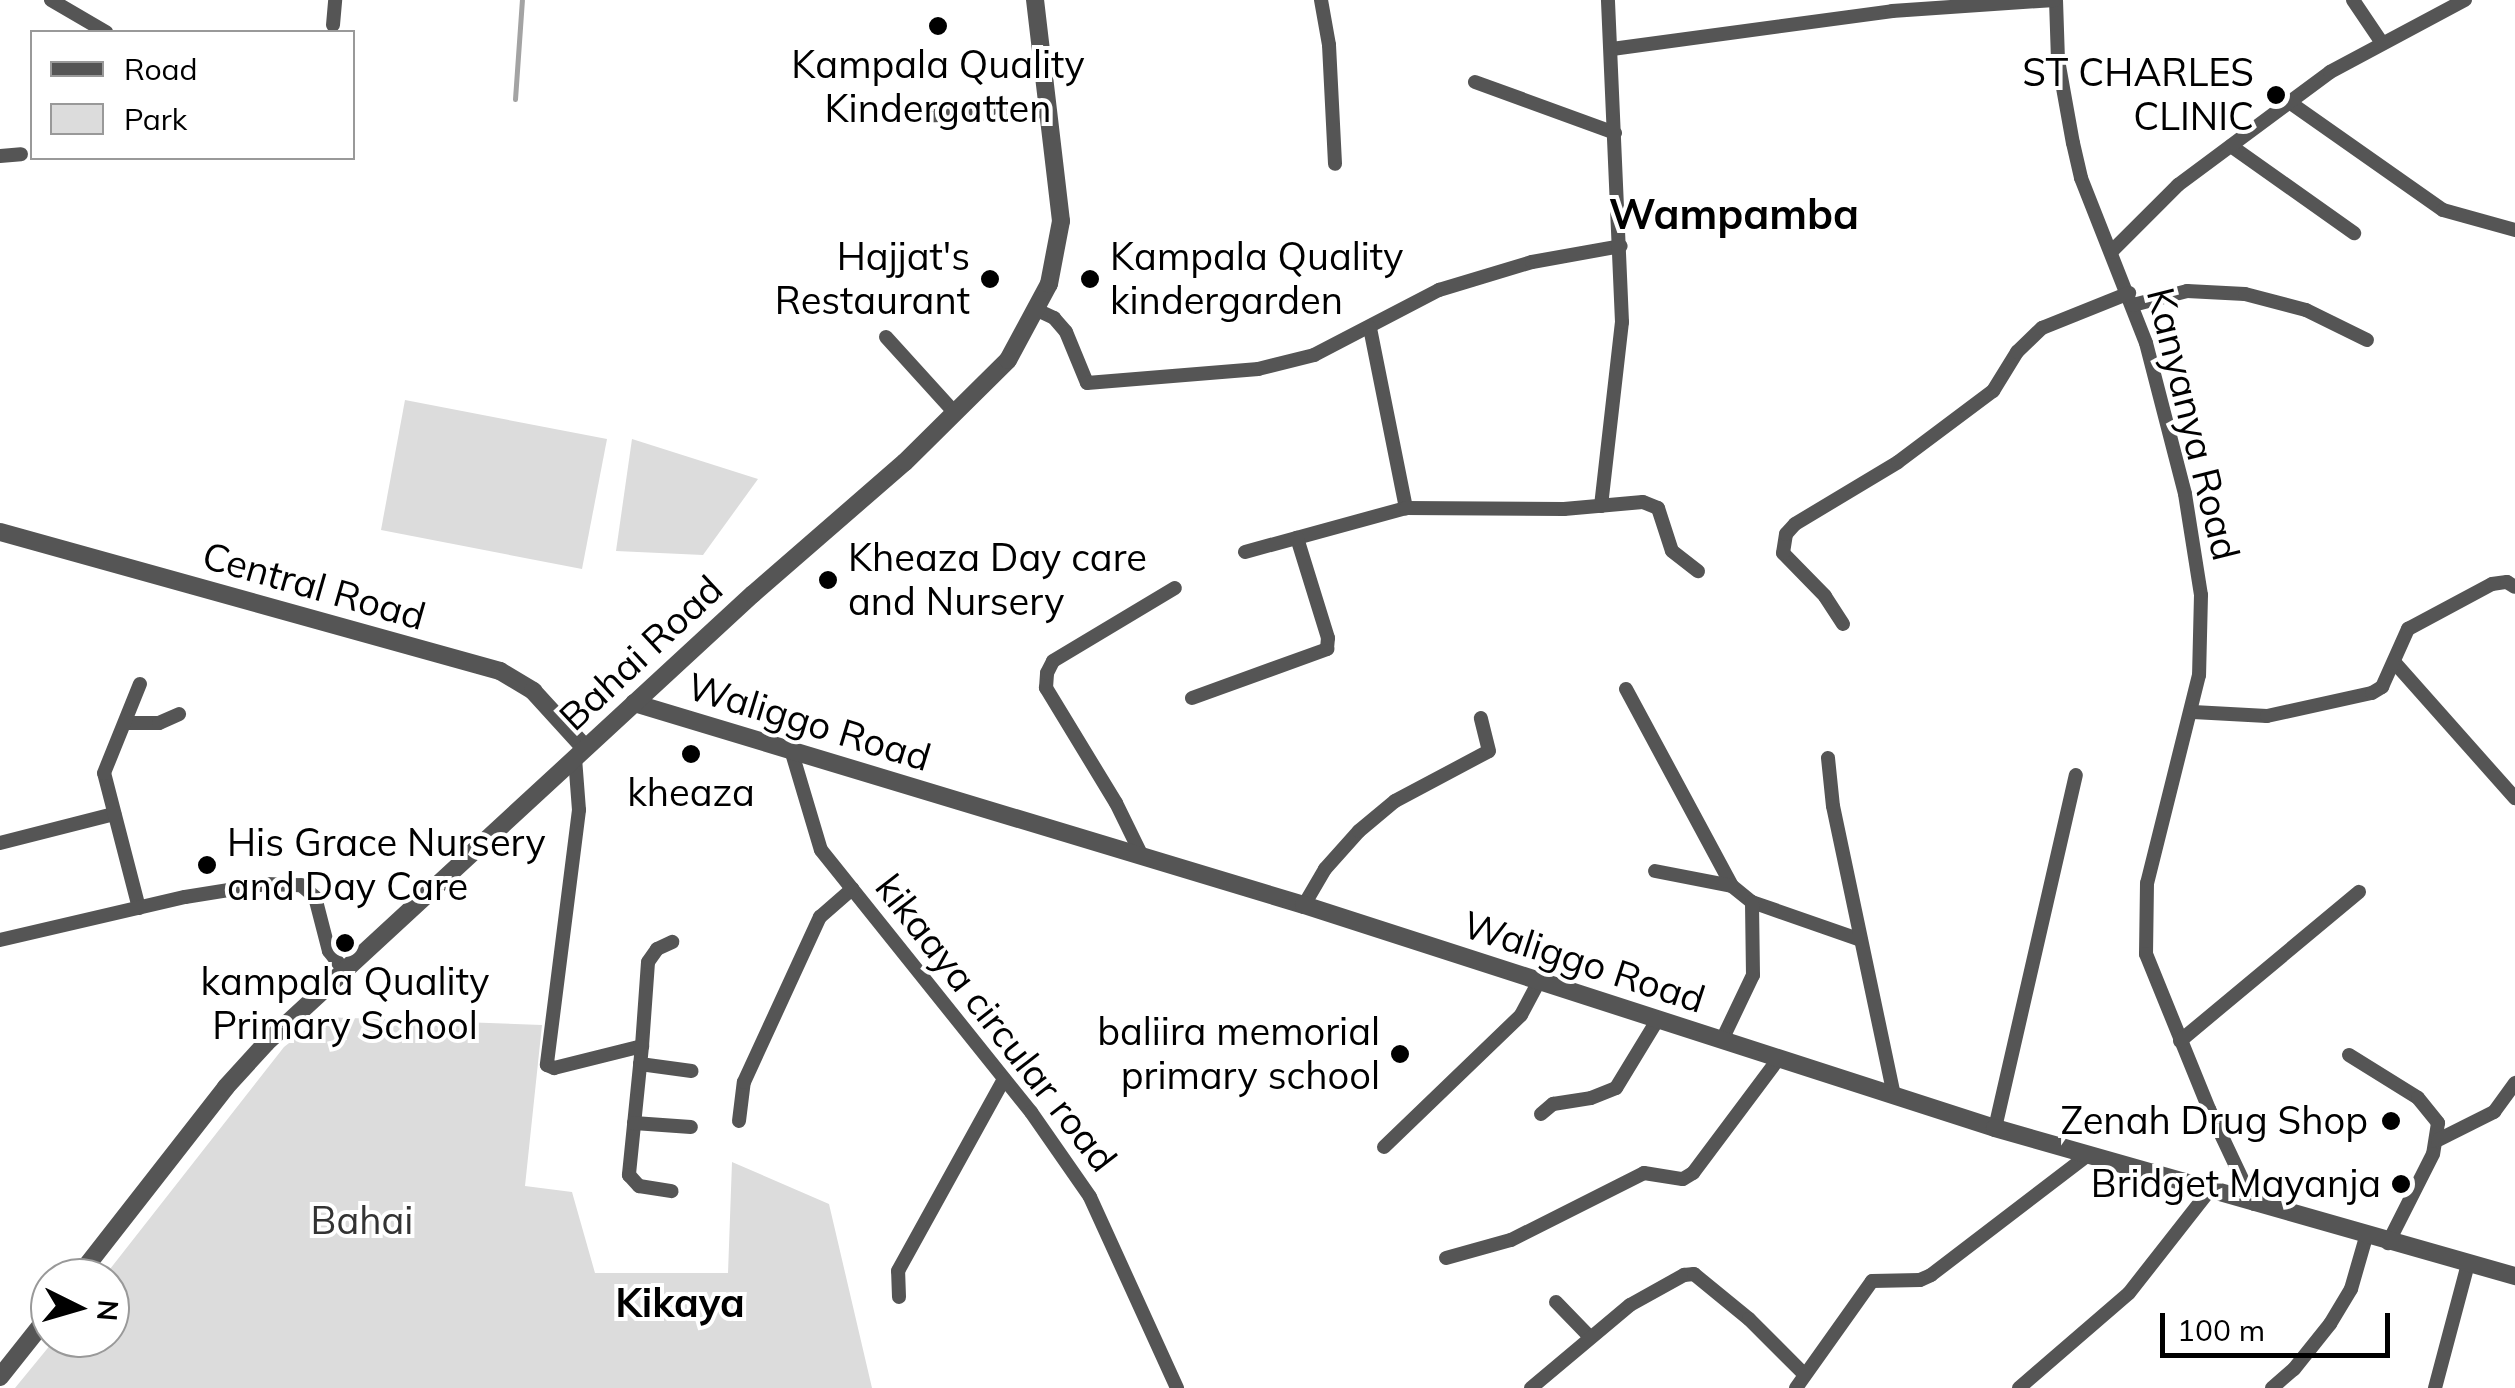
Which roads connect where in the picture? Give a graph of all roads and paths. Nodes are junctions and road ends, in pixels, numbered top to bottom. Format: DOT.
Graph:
graph roads {
  1 [pos="51,0"];
  2 [pos="335,0"];
  3 [pos="1035,0"];
  4 [pos="1321,0"];
  5 [pos="1608,0"];
  6 [pos="2055,0"];
  7 [pos="2352,0"];
  8 [pos="2464,0"];
  9 [pos="332,24"];
  10 [pos="103,30"];
  11 [pos="2382,43"];
  12 [pos="1612,49"];
  13 [pos="1475,82"];
  14 [pos="2292,104"];
  15 [pos="1048,112"];
  16 [pos="912,116"];
  17 [pos="1615,133"];
  18 [pos="2230,146"];
  19 [pos="21,154"];
  20 [pos="0,156"];
  21 [pos="1336,164"];
  22 [pos="2515,230"];
  23 [pos="2354,234"];
  24 [pos="1621,246"];
  25 [pos="2112,252"];
  26 [pos="2131,299"];
  27 [pos="1037,310"];
  28 [pos="1370,328"];
  29 [pos="886,337"];
  30 [pos="2367,340"];
  31 [pos="954,412"];
  32 [pos="1601,506"];
  33 [pos="1406,508"];
  34 [pos="0,532"];
  35 [pos="1296,538"];
  36 [pos="1245,552"];
  37 [pos="1698,571"];
  38 [pos="2515,586"];
  39 [pos="1176,588"];
  40 [pos="1844,624"];
  41 [pos="2395,662"];
  42 [pos="140,684"];
  43 [pos="1626,689"];
  44 [pos="1192,698"];
  45 [pos="634,702"];
  46 [pos="2194,712"];
  47 [pos="179,714"];
  48 [pos="1481,718"];
  49 [pos="128,723"];
  50 [pos="580,753"];
  51 [pos="792,754"];
  52 [pos="1828,758"];
  53 [pos="2076,775"];
  54 [pos="2515,798"];
  55 [pos="114,814"];
  56 [pos="0,844"];
  57 [pos="1142,856"];
  58 [pos="1655,871"];
  59 [pos="1732,886"];
  60 [pos="852,889"];
  61 [pos="2359,892"];
  62 [pos="1752,902"];
  63 [pos="1304,905"];
  64 [pos="139,908"];
  65 [pos="0,940"];
  66 [pos="1862,940"];
  67 [pos="672,942"];
  68 [pos="344,969"];
  69 [pos="1539,981"];
  70 [pos="1658,1019"];
  71 [pos="1722,1040"];
  72 [pos="2180,1041"];
  73 [pos="642,1046"];
  74 [pos="2349,1055"];
  75 [pos="1778,1058"];
  76 [pos="640,1064"];
  77 [pos="692,1071"];
  78 [pos="1004,1079"];
  79 [pos="2515,1083"];
  80 [pos="1894,1095"];
  81 [pos="1541,1114"];
  82 [pos="739,1121"];
  83 [pos="634,1124"];
  84 [pos="691,1128"];
  85 [pos="1995,1128"];
  86 [pos="2438,1140"];
  87 [pos="1384,1147"];
  88 [pos="2088,1155"];
  89 [pos="672,1191"];
  90 [pos="2209,1191"];
  91 [pos="2254,1204"];
  92 [pos="2366,1237"];
  93 [pos="2388,1243"];
  94 [pos="93,1258"];
  95 [pos="1446,1258"];
  96 [pos="2468,1264"];
  97 [pos="2515,1276"];
  98 [pos="898,1298"];
  99 [pos="1556,1302"];
  100 [pos="1589,1336"];
  101 [pos="30,1339"];
  102 [pos="0,1377"];
  103 [pos="1801,1382"];
  104 [pos="1177,1388"];
  105 [pos="1530,1388"];
  106 [pos="2019,1388"];
  107 [pos="2272,1388"];
  108 [pos="2435,1388"];
  1 -- 10 [label="street"];
  2 -- 9 [label="street"];
  3 -- 15 [label="street, Bahai Road"];
  4 -- 21 [label="street"];
  5 -- 12 [label="street"];
  6 -- 12 [label="street"];
  6 -- 25 [label="street, Kanyanya Road"];
  7 -- 11 [label="street"];
  8 -- 11 [label="street"];
  11 -- 14 [label="street"];
  12 -- 17 [label="street"];
  13 -- 17 [label="street"];
  14 -- 18 [label="street"];
  14 -- 22 [label="street"];
  15 -- 16 [label="street"];
  15 -- 27 [label="street, Bahai Road"];
  17 -- 24 [label="street"];
  18 -- 23 [label="street"];
  18 -- 25 [label="street"];
  19 -- 20 [label="street"];
  24 -- 28 [label="street"];
  24 -- 32 [label="street"];
  25 -- 26 [label="street, Kanyanya Road"];
  26 -- 30 [label="street"];
  26 -- 40 [label="street"];
  26 -- 46 [label="street, Kanyanya Road"];
  27 -- 28 [label="street"];
  27 -- 31 [label="street, Bahai Road"];
  28 -- 33 [label="street"];
  29 -- 31 [label="street"];
  31 -- 45 [label="street, Bahai Road"];
  32 -- 33 [label="street"];
  32 -- 37 [label="street"];
  33 -- 35 [label="street"];
  34 -- 50 [label="street, Central Road"];
  35 -- 36 [label="street"];
  35 -- 44 [label="street"];
  38 -- 41 [label="street"];
  39 -- 57 [label="street"];
  41 -- 46 [label="street"];
  41 -- 54 [label="street"];
  42 -- 49 [label="street"];
  43 -- 59 [label="street"];
  45 -- 50 [label="street, Bahai Road"];
  45 -- 51 [label="street, Waliggo Road"];
  46 -- 72 [label="street, Kanyanya Road"];
  47 -- 49 [label="street"];
  48 -- 63 [label="street"];
  49 -- 55 [label="street"];
  50 -- 68 [label="street, Bahai Road"];
  50 -- 73 [label="street"];
  51 -- 57 [label="street, Waliggo Road"];
  51 -- 60 [label="street, kikaaya circular road"];
  52 -- 66 [label="street"];
  53 -- 85 [label="street"];
  55 -- 56 [label="street"];
  55 -- 64 [label="street"];
  57 -- 63 [label="street, Waliggo Road"];
  58 -- 59 [label="street"];
  59 -- 62 [label="street"];
  60 -- 78 [label="street, kikaaya circular road"];
  60 -- 82 [label="street"];
  61 -- 72 [label="street"];
  62 -- 66 [label="street"];
  62 -- 71 [label="street"];
  63 -- 69 [label="street, Waliggo Road"];
  64 -- 65 [label="street"];
  64 -- 68 [label="street"];
  66 -- 80 [label="street"];
  67 -- 73 [label="street"];
  68 -- 94 [label="street, Bahai Road"];
  69 -- 70 [label="street, Waliggo Road"];
  69 -- 87 [label="street"];
  70 -- 71 [label="street, Waliggo Road"];
  70 -- 81 [label="street"];
  71 -- 75 [label="street, Waliggo Road"];
  72 -- 91 [label="street, Kanyanya Road"];
  73 -- 76 [label="street"];
  74 -- 86 [label="street"];
  75 -- 80 [label="street, Waliggo Road"];
  75 -- 95 [label="street"];
  76 -- 77 [label="street"];
  76 -- 83 [label="street"];
  78 -- 98 [label="street"];
  78 -- 104 [label="street, kikaaya circular road"];
  79 -- 86 [label="street"];
  80 -- 85 [label="street, Waliggo Road"];
  83 -- 84 [label="street"];
  83 -- 89 [label="street"];
  85 -- 88 [label="street, Waliggo Road"];
  86 -- 93 [label="street"];
  88 -- 90 [label="street, Waliggo Road"];
  88 -- 103 [label="street"];
  90 -- 91 [label="street, Waliggo Road"];
  90 -- 106 [label="street"];
  91 -- 92 [label="street, Waliggo Road"];
  92 -- 93 [label="street, Waliggo Road"];
  92 -- 107 [label="street"];
  93 -- 96 [label="street, Waliggo Road"];
  96 -- 97 [label="street, Waliggo Road"];
  96 -- 108 [label="street"];
  99 -- 100 [label="street"];
  100 -- 103 [label="street"];
  100 -- 105 [label="street"];
  101 -- 102 [label="street"];
}
